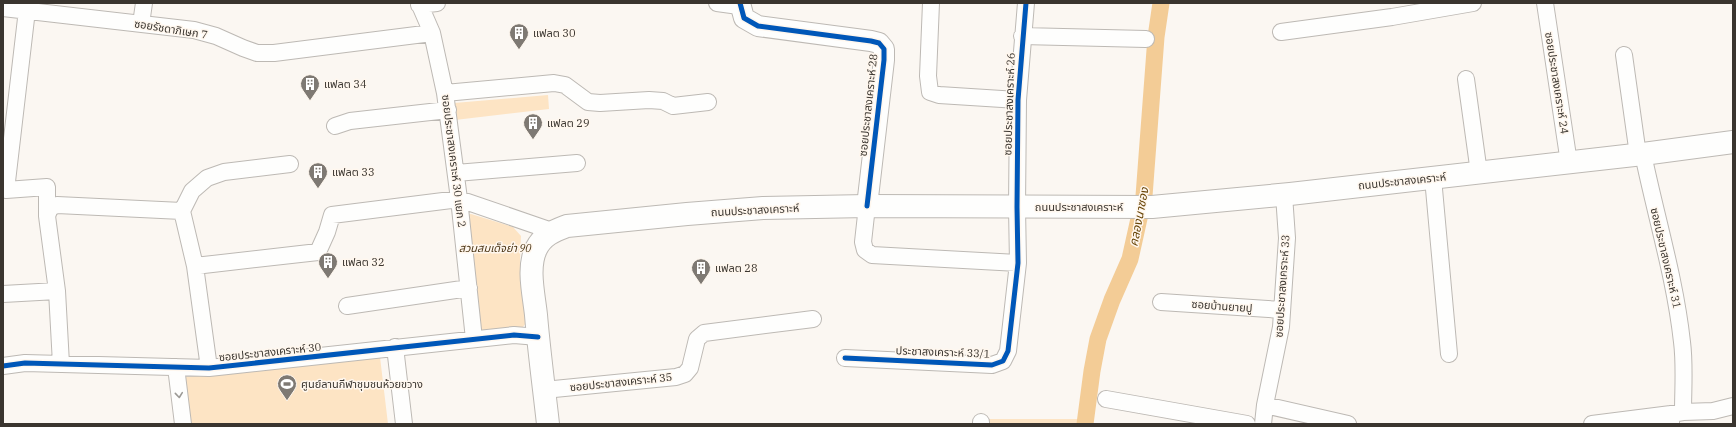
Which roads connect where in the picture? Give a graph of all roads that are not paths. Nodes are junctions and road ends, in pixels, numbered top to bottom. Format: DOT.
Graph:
graph roads {
  1 [pos="144,3"];
  2 [pos="437,3"];
  3 [pos="717,3"];
  4 [pos="932,3"];
  5 [pos="1026,3"];
  6 [pos="1474,3"];
  7 [pos="1545,3"];
  8 [pos="419,4"];
  9 [pos="739,4"];
  10 [pos="3,8"];
  11 [pos="28,10"];
  12 [pos="141,24"];
  13 [pos="1281,32"];
  14 [pos="432,33"];
  15 [pos="1022,36"];
  16 [pos="1146,39"];
  17 [pos="1624,55"];
  18 [pos="1466,79"];
  19 [pos="445,93"];
  20 [pos="1018,100"];
  21 [pos="708,102"];
  22 [pos="448,110"];
  23 [pos="335,126"];
  24 [pos="1733,142"];
  25 [pos="1640,154"];
  26 [pos="577,163"];
  27 [pos="1569,163"];
  28 [pos="290,164"];
  29 [pos="456,173"];
  30 [pos="1479,173"];
  31 [pos="1433,178"];
  32 [pos="1284,195"];
  33 [pos="459,199"];
  34 [pos="866,206"];
  35 [pos="1017,207"];
  36 [pos="182,211"];
  37 [pos="47,216"];
  38 [pos="552,231"];
  39 [pos="1018,263"];
  40 [pos="195,266"];
  41 [pos="469,288"];
  42 [pos="57,291"];
  43 [pos="3,294"];
  44 [pos="1161,302"];
  45 [pos="348,306"];
  46 [pos="1282,310"];
  47 [pos="813,319"];
  48 [pos="538,337"];
  49 [pos="474,339"];
  50 [pos="395,347"];
  51 [pos="1449,354"];
  52 [pos="846,358"];
  53 [pos="61,364"];
  54 [pos="3,366"];
  55 [pos="176,367"];
  56 [pos="209,368"];
  57 [pos="544,390"];
  58 [pos="1106,399"];
  59 [pos="1265,405"];
  60 [pos="1733,406"];
  61 [pos="1675,417"];
  62 [pos="183,424"];
  63 [pos="404,424"];
  64 [pos="548,424"];
  65 [pos="1247,424"];
  66 [pos="1262,424"];
  67 [pos="1348,424"];
  68 [pos="1592,424"];
  1 -- 12 [label="street"];
  2 -- 8 [label="street"];
  3 -- 9 [label="street"];
  4 -- 20 [label="street"];
  5 -- 15 [label="street, ซอยประชาสงเคราะห์ 26"];
  6 -- 13 [label="street"];
  7 -- 27 [label="street, ซอยประชาสงเคราะห์ 24"];
  8 -- 14 [label="street, ซอยประชาสงเคราะห์ 30 แยก 2"];
  9 -- 34 [label="street, ซอยประชาสงเคราะห์ 28"];
  10 -- 11 [label="street, ซอยรัชดาภิเษก 7"];
  11 -- 12 [label="street, ซอยรัชดาภิเษก 7"];
  11 -- 37 [label="street"];
  12 -- 14 [label="street, ซอยรัชดาภิเษก 7"];
  14 -- 19 [label="street, ซอยประชาสงเคราะห์ 30 แยก 2"];
  15 -- 16 [label="street"];
  15 -- 20 [label="street, ซอยประชาสงเคราะห์ 26"];
  17 -- 25 [label="street, ซอยประชาสงเคราะห์ 31"];
  18 -- 30 [label="street"];
  19 -- 21 [label="street"];
  19 -- 22 [label="street, ซอยประชาสงเคราะห์ 30 แยก 2"];
  20 -- 35 [label="street, ซอยประชาสงเคราะห์ 26"];
  22 -- 23 [label="street"];
  22 -- 29 [label="street, ซอยประชาสงเคราะห์ 30 แยก 2"];
  24 -- 25 [label="main road, ถนนประชาสงเคราะห์"];
  25 -- 27 [label="main road, ถนนประชาสงเคราะห์"];
  25 -- 61 [label="street, ซอยประชาสงเคราะห์ 31"];
  26 -- 29 [label="street"];
  27 -- 30 [label="main road, ถนนประชาสงเคราะห์"];
  28 -- 36 [label="street"];
  29 -- 33 [label="street, ซอยประชาสงเคราะห์ 30 แยก 2"];
  30 -- 31 [label="main road, ถนนประชาสงเคราะห์"];
  31 -- 32 [label="main road, ถนนประชาสงเคราะห์"];
  31 -- 51 [label="street"];
  32 -- 35 [label="main road, ถนนประชาสงเคราะห์"];
  32 -- 46 [label="street, ซอยประชาสงเคราะห์ 33"];
  33 -- 38 [label="street"];
  33 -- 40 [label="street"];
  33 -- 41 [label="street, ซอยประชาสงเคราะห์ 30 แยก 2"];
  34 -- 35 [label="main road, ถนนประชาสงเคราะห์"];
  34 -- 38 [label="main road, ถนนประชาสงเคราะห์"];
  34 -- 39 [label="street"];
  35 -- 39 [label="street, ประชาสงเคราะห์ 33/1"];
  36 -- 37 [label="street"];
  36 -- 40 [label="street"];
  37 -- 42 [label="street"];
  38 -- 48 [label="main road"];
  39 -- 52 [label="street, ประชาสงเคราะห์ 33/1"];
  40 -- 56 [label="street"];
  41 -- 45 [label="street"];
  41 -- 49 [label="street, ซอยประชาสงเคราะห์ 30 แยก 2"];
  42 -- 43 [label="street"];
  42 -- 53 [label="street"];
  44 -- 46 [label="street, ซอยบ้านยายปู"];
  46 -- 59 [label="street, ซอยประชาสงเคราะห์ 33"];
  47 -- 57 [label="street, ซอยประชาสงเคราะห์ 35"];
  48 -- 49 [label="street, ซอยประชาสงเคราะห์ 30"];
  48 -- 57 [label="main road"];
  49 -- 50 [label="street, ซอยประชาสงเคราะห์ 30"];
  50 -- 56 [label="street, ซอยประชาสงเคราะห์ 30"];
  50 -- 63 [label="street"];
  53 -- 54 [label="street, ซอยประชาสงเคราะห์ 30"];
  53 -- 55 [label="street, ซอยประชาสงเคราะห์ 30"];
  55 -- 56 [label="street, ซอยประชาสงเคราะห์ 30"];
  55 -- 62 [label="street, one-way"];
  57 -- 64 [label="main road"];
  58 -- 65 [label="street"];
  59 -- 66 [label="street, ซอยประชาสงเคราะห์ 33"];
  59 -- 67 [label="street"];
  60 -- 61 [label="street"];
  61 -- 68 [label="street"];
}
